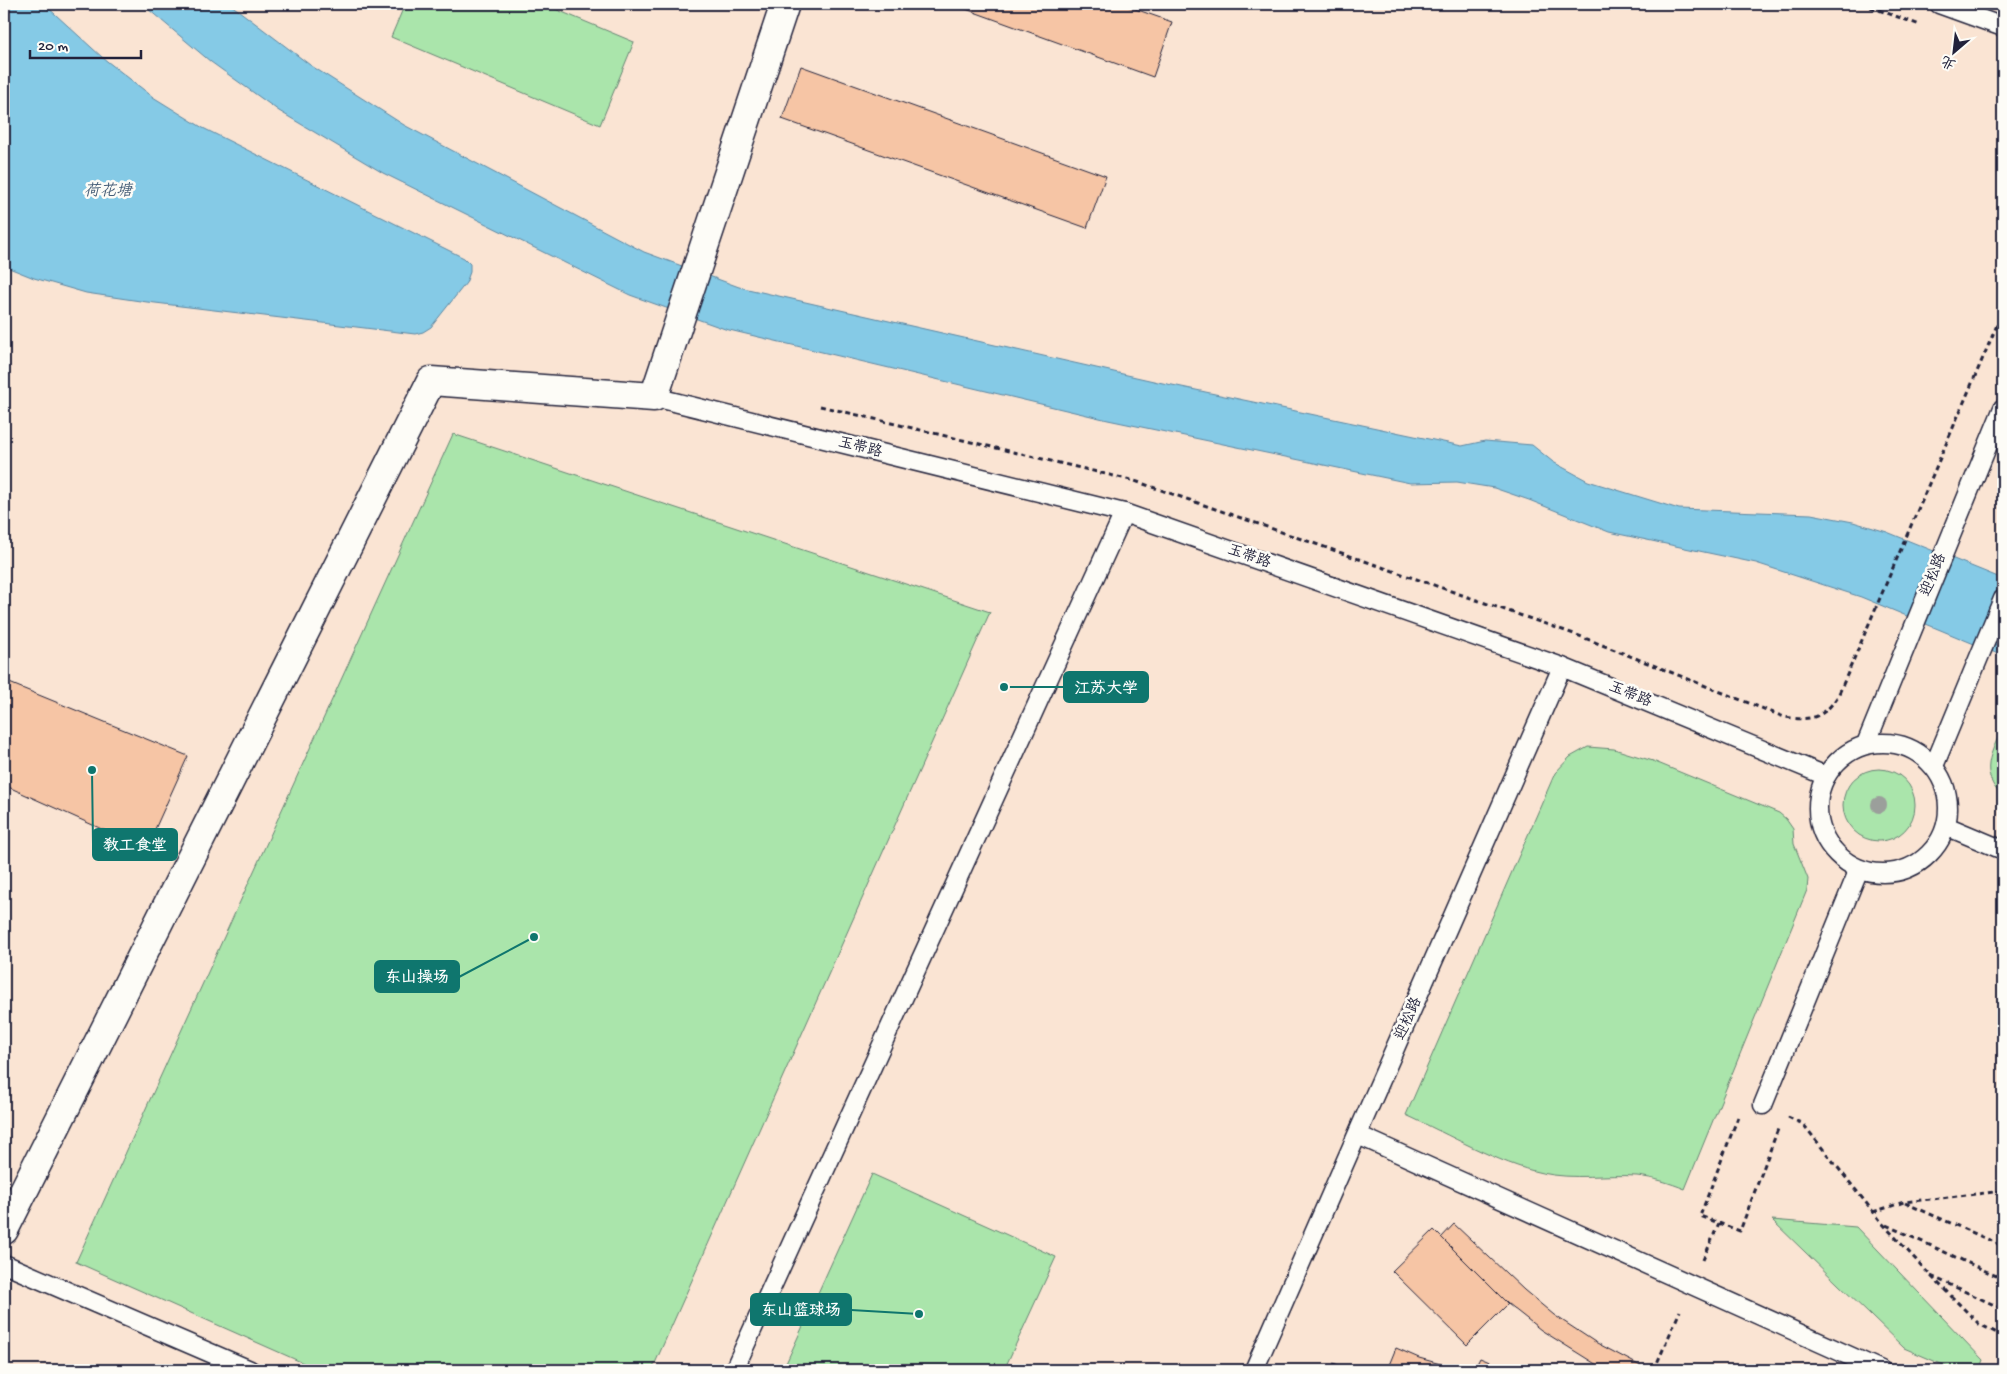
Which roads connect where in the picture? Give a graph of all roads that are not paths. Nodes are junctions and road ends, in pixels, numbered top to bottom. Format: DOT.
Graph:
graph roads {
  1 [pos="785,4"];
  2 [pos="1939,4"];
  3 [pos="2003,27"];
  4 [pos="654,397"];
  5 [pos="2003,408"];
  6 [pos="1124,513"];
  7 [pos="2003,599"];
  8 [pos="1562,667"];
  9 [pos="1866,744"];
  10 [pos="1934,766"];
  11 [pos="1826,776"];
  12 [pos="1946,826"];
  13 [pos="2003,850"];
  14 [pos="1858,869"];
  15 [pos="1763,1105"];
  16 [pos="1358,1135"];
  17 [pos="4,1230"];
  18 [pos="4,1264"];
  19 [pos="250,1370"];
  20 [pos="734,1370"];
  21 [pos="1254,1370"];
  22 [pos="1881,1370"];
  1 -- 4 [label="street"];
  2 -- 3 [label="lane"];
  4 -- 6 [label="lane, 玉带路"];
  4 -- 17 [label="street"];
  5 -- 9 [label="lane, 迎松路"];
  6 -- 8 [label="lane, 玉带路"];
  6 -- 20 [label="lane"];
  7 -- 10 [label="lane"];
  8 -- 11 [label="lane, 玉带路"];
  8 -- 16 [label="lane, 迎松路"];
  9 -- 10 [label="lane"];
  9 -- 11 [label="lane"];
  10 -- 12 [label="lane"];
  11 -- 14 [label="lane"];
  12 -- 13 [label="lane"];
  12 -- 14 [label="lane"];
  14 -- 15 [label="lane"];
  16 -- 21 [label="lane, 迎松路"];
  16 -- 22 [label="lane"];
  18 -- 19 [label="lane"];
}
